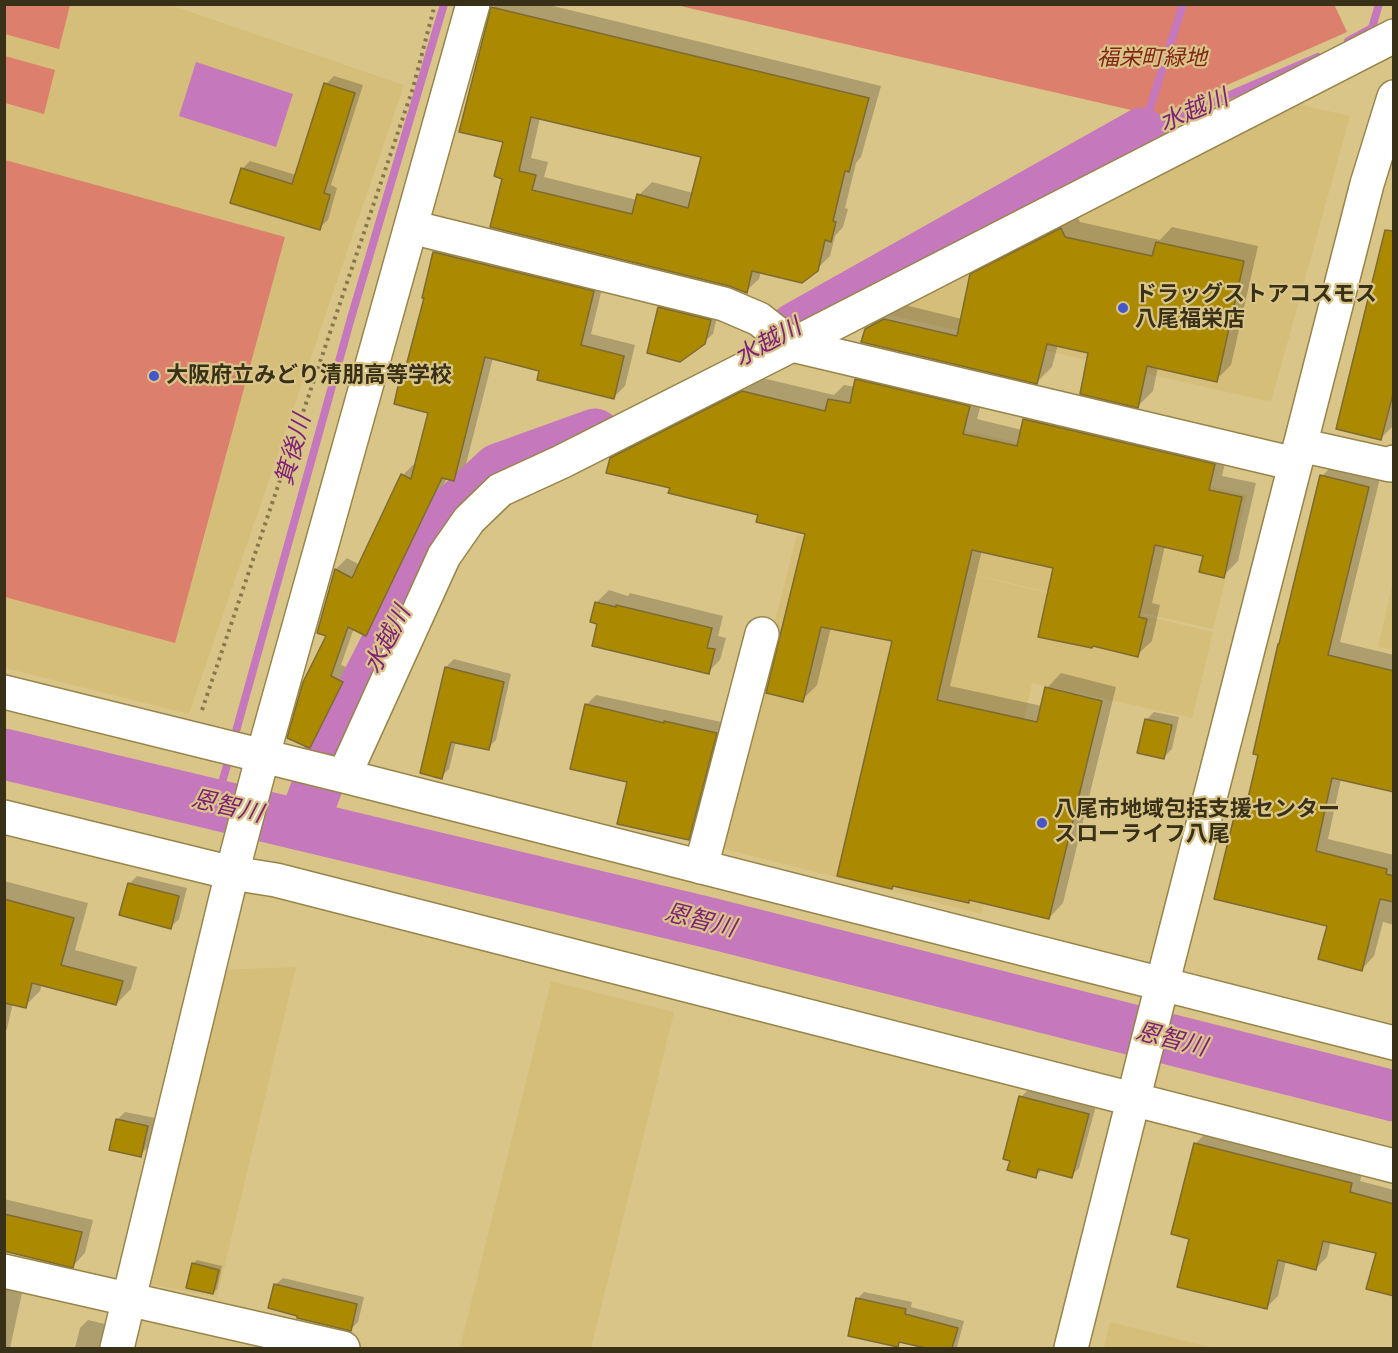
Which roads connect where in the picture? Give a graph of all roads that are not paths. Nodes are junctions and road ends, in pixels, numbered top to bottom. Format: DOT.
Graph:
graph roads {
  1 [pos="473,4"];
  2 [pos="1394,36"];
  3 [pos="1391,115"];
  4 [pos="411,227"];
  5 [pos="789,343"];
  6 [pos="1298,455"];
  7 [pos="1394,462"];
  8 [pos="762,634"];
  9 [pos="4,692"];
  10 [pos="260,765"];
  11 [pos="328,773"];
  12 [pos="4,817"];
  13 [pos="701,867"];
  14 [pos="234,868"];
  15 [pos="1160,993"];
  16 [pos="1394,1043"];
  17 [pos="1134,1095"];
  18 [pos="1394,1166"];
  19 [pos="4,1271"];
  20 [pos="129,1300"];
  21 [pos="117,1348"];
  22 [pos="343,1348"];
  23 [pos="1071,1348"];
  1 -- 4 [label="street"];
  2 -- 5 [label="street"];
  3 -- 6 [label="street"];
  4 -- 5 [label="street"];
  4 -- 10 [label="street"];
  5 -- 6 [label="street"];
  5 -- 11 [label="street"];
  6 -- 7 [label="street"];
  6 -- 15 [label="street"];
  8 -- 13 [label="street"];
  9 -- 10 [label="street"];
  10 -- 11 [label="street"];
  10 -- 14 [label="street"];
  11 -- 13 [label="street"];
  12 -- 14 [label="street"];
  13 -- 15 [label="street"];
  14 -- 17 [label="street"];
  14 -- 20 [label="street"];
  15 -- 16 [label="street"];
  15 -- 17 [label="street"];
  17 -- 18 [label="street"];
  17 -- 23 [label="street"];
  19 -- 20 [label="street"];
  20 -- 21 [label="street"];
  20 -- 22 [label="street"];
}
